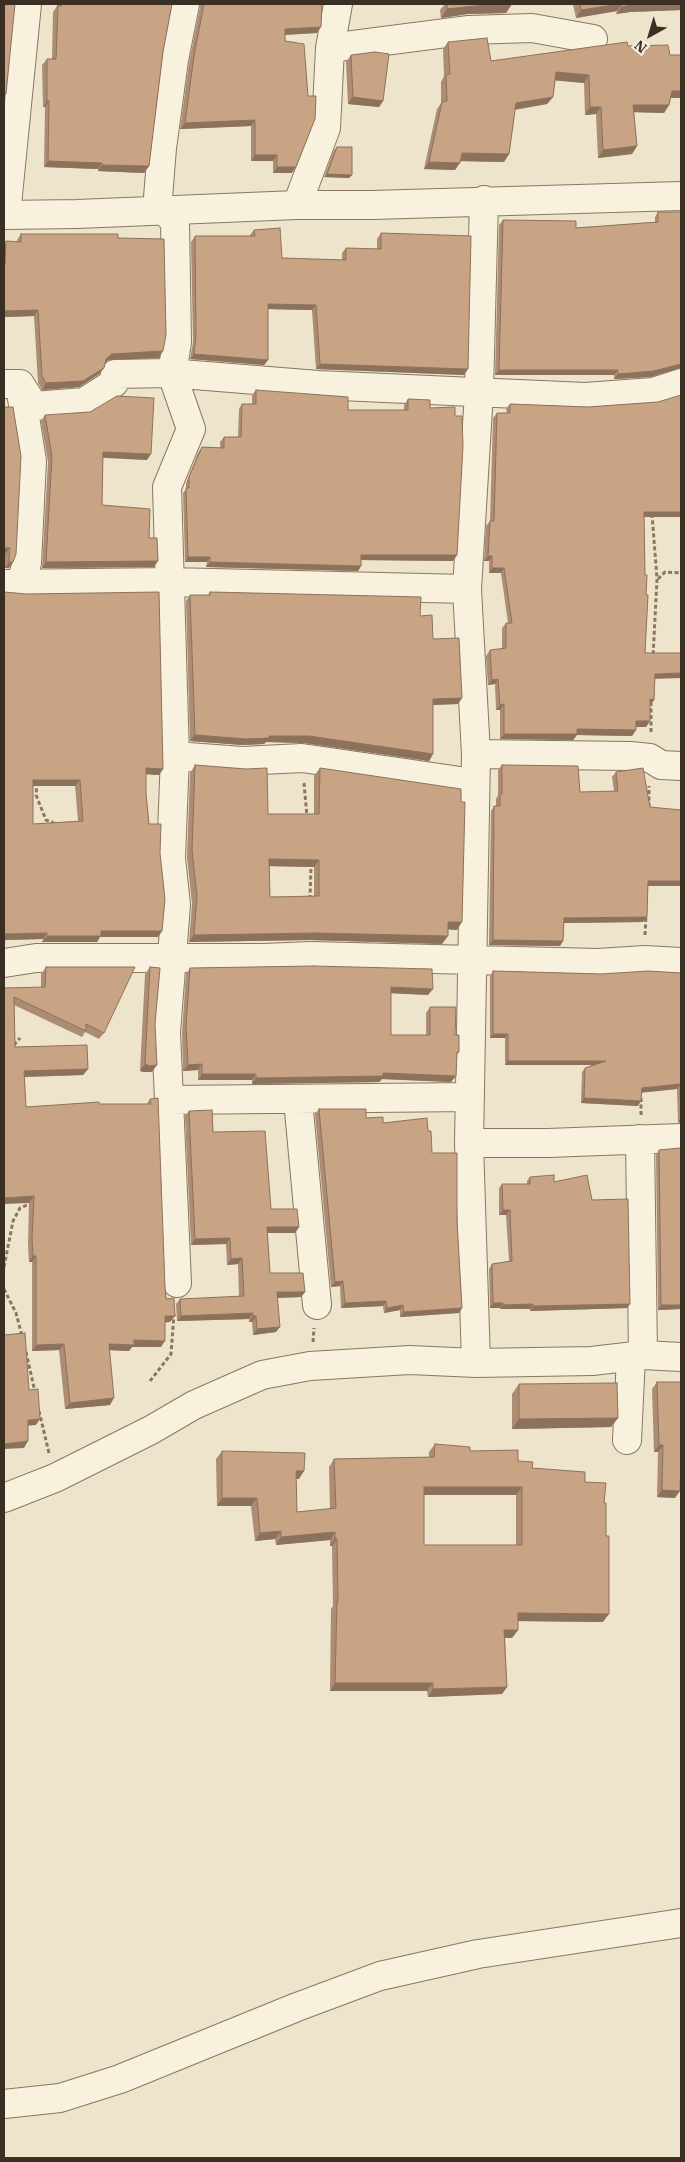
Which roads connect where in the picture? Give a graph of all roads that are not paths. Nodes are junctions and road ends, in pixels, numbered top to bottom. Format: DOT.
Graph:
graph roads {
  1 [pos="28,4"];
  2 [pos="185,4"];
  3 [pos="338,4"];
  4 [pos="593,38"];
  5 [pos="330,48"];
  6 [pos="681,196"];
  7 [pos="484,200"];
  8 [pos="297,205"];
  9 [pos="161,210"];
  10 [pos="5,215"];
  11 [pos="172,374"];
  12 [pos="681,383"];
  13 [pos="12,384"];
  14 [pos="479,392"];
  15 [pos="169,582"];
  16 [pos="12,584"];
  17 [pos="467,589"];
  18 [pos="476,754"];
  19 [pos="175,756"];
  20 [pos="681,766"];
  21 [pos="474,783"];
  22 [pos="172,957"];
  23 [pos="472,959"];
  24 [pos="681,962"];
  25 [pos="4,963"];
  26 [pos="470,1097"];
  27 [pos="169,1100"];
  28 [pos="298,1100"];
  29 [pos="681,1138"];
  30 [pos="640,1139"];
  31 [pos="469,1143"];
  32 [pos="176,1283"];
  33 [pos="317,1306"];
  34 [pos="637,1356"];
  35 [pos="681,1357"];
  36 [pos="476,1364"];
  37 [pos="627,1440"];
  38 [pos="4,1498"];
  39 [pos="681,1923"];
  40 [pos="4,2104"];
  1 -- 10 [label="street"];
  2 -- 9 [label="street"];
  3 -- 5 [label="street"];
  4 -- 5 [label="street"];
  5 -- 8 [label="street"];
  6 -- 7 [label="street"];
  7 -- 8 [label="street"];
  7 -- 14 [label="street"];
  8 -- 9 [label="street"];
  9 -- 10 [label="street"];
  9 -- 11 [label="street"];
  11 -- 13 [label="street"];
  11 -- 14 [label="street"];
  11 -- 15 [label="street"];
  12 -- 14 [label="street"];
  13 -- 16 [label="street"];
  14 -- 17 [label="street"];
  15 -- 16 [label="street"];
  15 -- 17 [label="street"];
  15 -- 19 [label="street"];
  17 -- 18 [label="street"];
  18 -- 20 [label="street"];
  18 -- 21 [label="street"];
  19 -- 21 [label="street"];
  19 -- 22 [label="street"];
  21 -- 23 [label="street"];
  22 -- 23 [label="street"];
  22 -- 25 [label="street"];
  22 -- 27 [label="street"];
  23 -- 24 [label="street"];
  23 -- 26 [label="street"];
  26 -- 28 [label="street"];
  26 -- 31 [label="street"];
  27 -- 28 [label="street"];
  27 -- 32 [label="street"];
  28 -- 33 [label="street"];
  29 -- 30 [label="street"];
  30 -- 31 [label="street"];
  30 -- 34 [label="street"];
  31 -- 36 [label="street"];
  34 -- 35 [label="street"];
  34 -- 36 [label="street"];
  34 -- 37 [label="street"];
  36 -- 38 [label="street"];
  39 -- 40 [label="street"];
}
